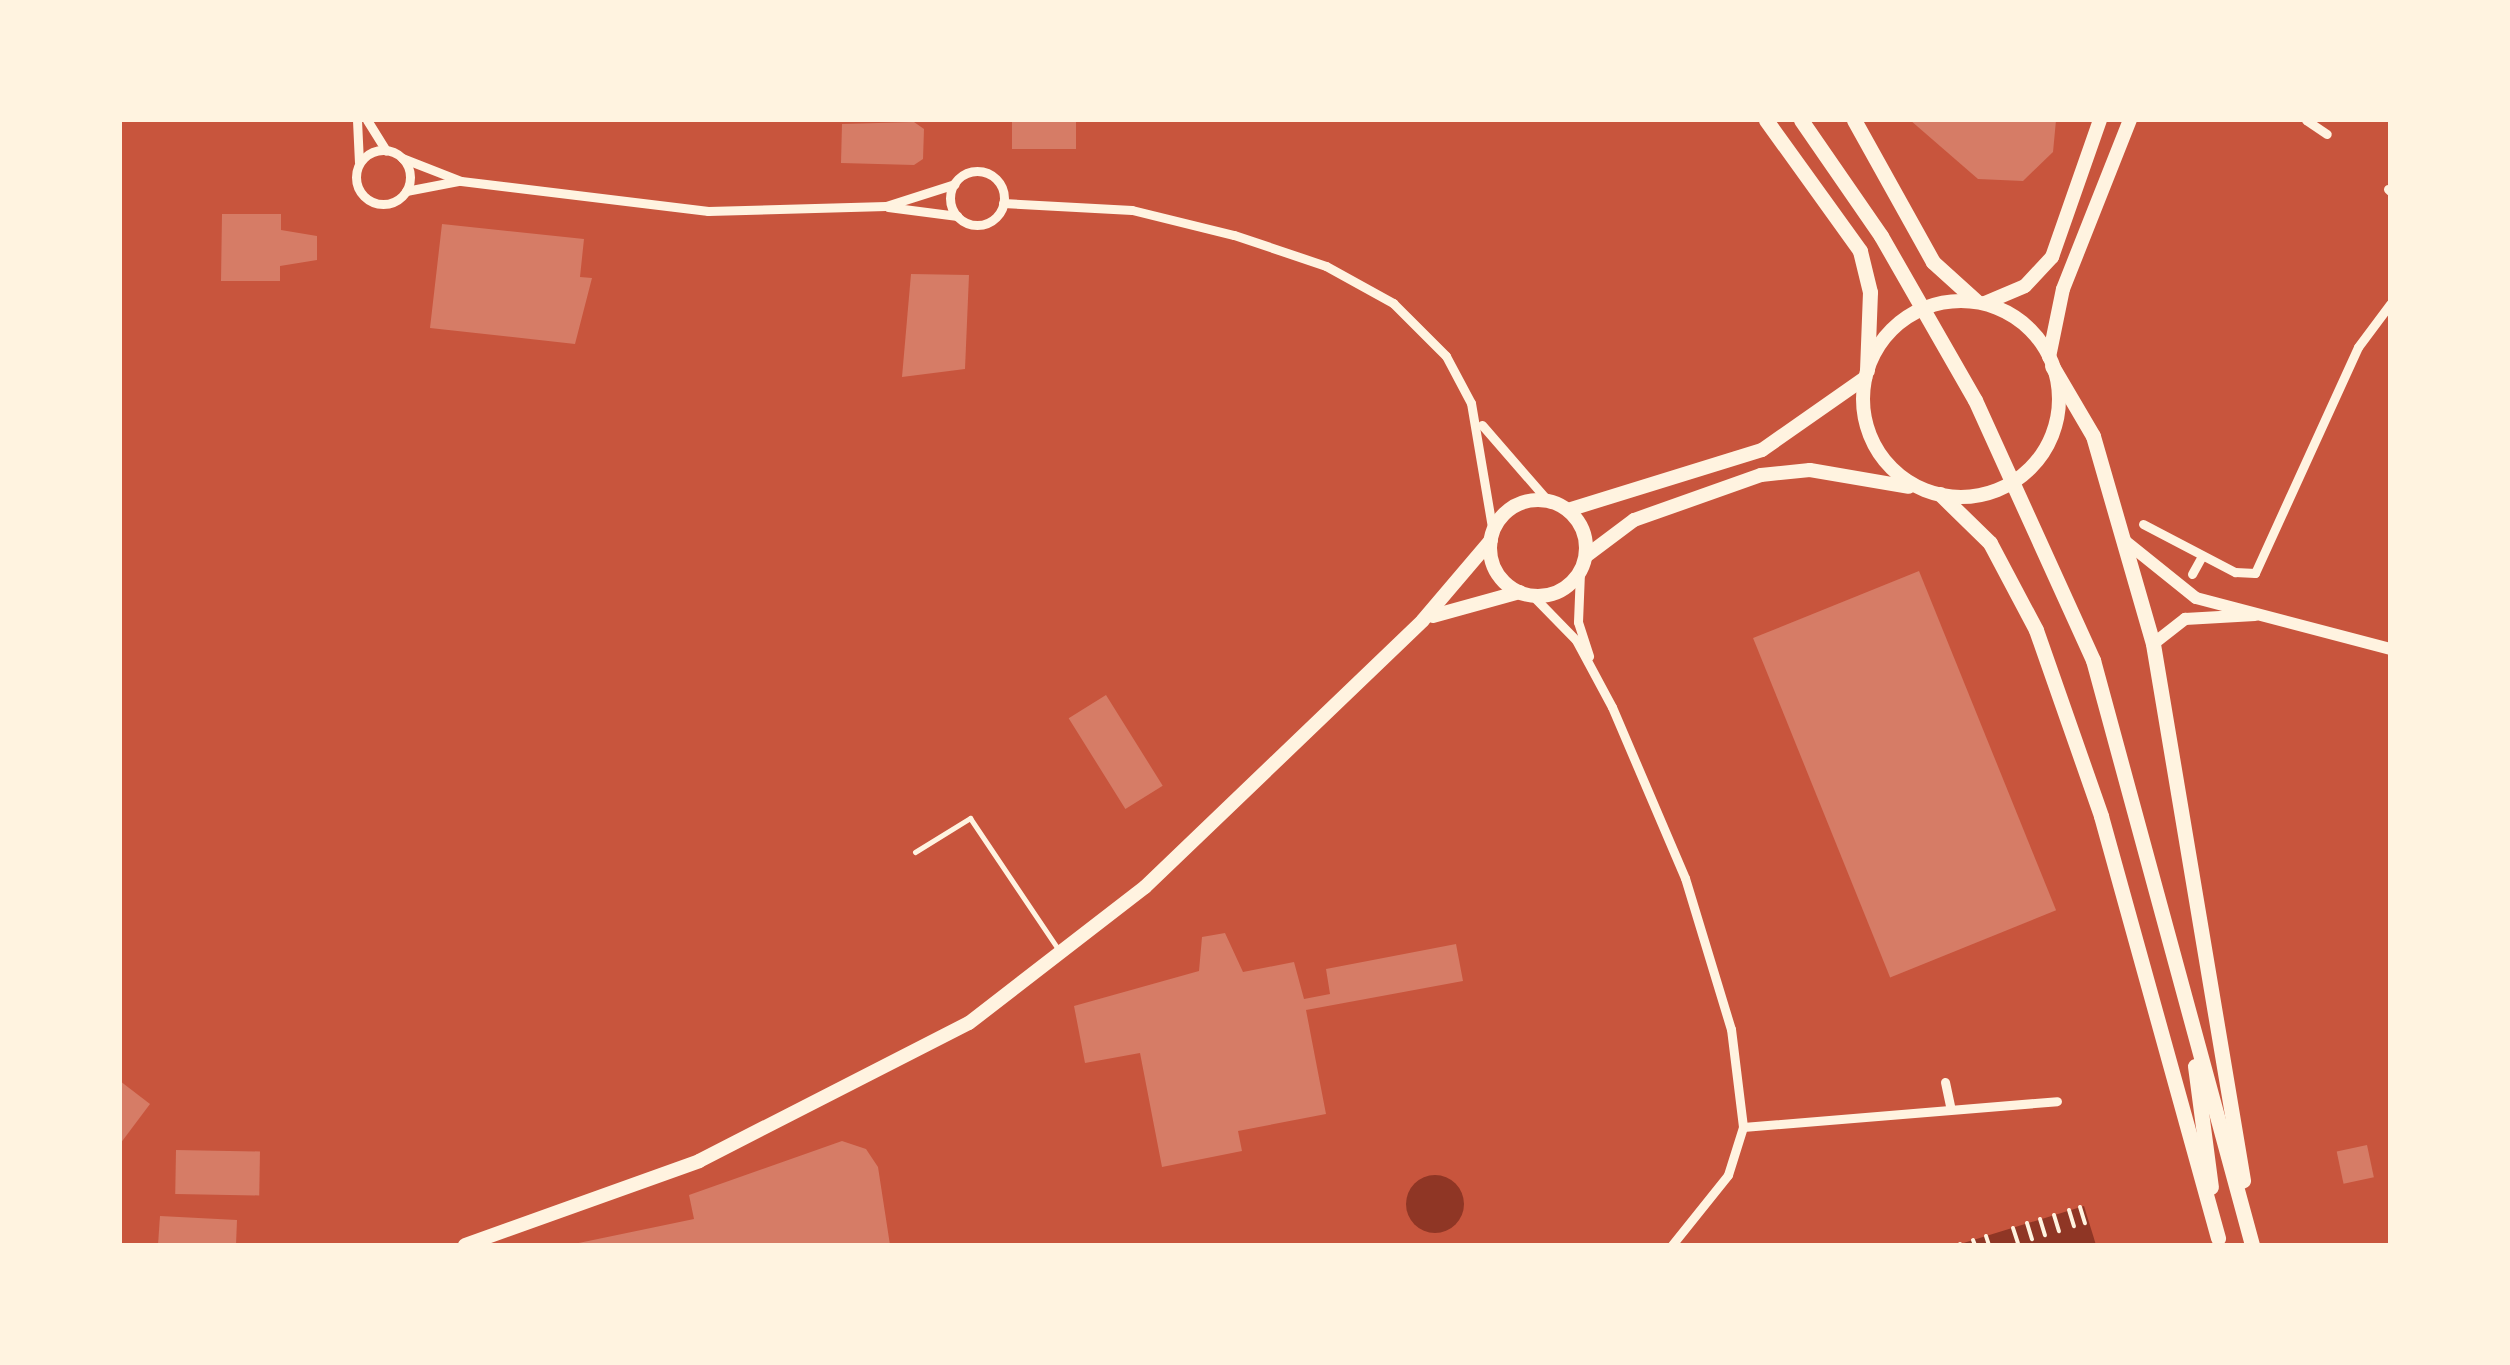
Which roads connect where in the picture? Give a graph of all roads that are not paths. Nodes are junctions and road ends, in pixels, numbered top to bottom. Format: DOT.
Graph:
graph roads {
  1 [pos="358,120"];
  2 [pos="367,120"];
  3 [pos="1766,120"];
  4 [pos="1802,120"];
  5 [pos="1854,120"];
  6 [pos="2100,120"];
  7 [pos="2130,120"];
  8 [pos="2306,120"];
  9 [pos="2327,134"];
  10 [pos="386,150"];
  11 [pos="402,158"];
  12 [pos="358,164"];
  13 [pos="460,180"];
  14 [pos="955,184"];
  15 [pos="406,190"];
  16 [pos="1004,203"];
  17 [pos="886,206"];
  18 [pos="958,216"];
  19 [pos="1980,302"];
  20 [pos="2390,304"];
  21 [pos="2051,362"];
  22 [pos="1867,373"];
  23 [pos="1478,418"];
  24 [pos="1935,493"];
  25 [pos="1548,500"];
  26 [pos="1568,510"];
  27 [pos="2143,524"];
  28 [pos="1492,536"];
  29 [pos="2125,541"];
  30 [pos="1586,556"];
  31 [pos="2202,556"];
  32 [pos="1580,572"];
  33 [pos="2192,574"];
  34 [pos="1527,594"];
  35 [pos="2278,615"];
  36 [pos="1423,620"];
  37 [pos="2153,644"];
  38 [pos="2389,645"];
  39 [pos="1595,673"];
  40 [pos="915,852"];
  41 [pos="1064,957"];
  42 [pos="2187,1007"];
  43 [pos="1946,1082"];
  44 [pos="2057,1102"];
  45 [pos="1950,1106"];
  46 [pos="1743,1127"];
  47 [pos="2218,1241"];
  48 [pos="2251,1241"];
  49 [pos="465,1245"];
  50 [pos="1672,1245"];
  1 -- 12 [label="street"];
  2 -- 10 [label="street"];
  3 -- 22 [label="highway"];
  4 -- 42 [label="highway"];
  5 -- 19 [label="highway"];
  6 -- 19 [label="main road"];
  7 -- 21 [label="main road"];
  8 -- 9 [label="street"];
  10 -- 11 [label="street"];
  10 -- 12 [label="street"];
  11 -- 13 [label="street"];
  11 -- 15 [label="street"];
  12 -- 15 [label="street"];
  13 -- 15 [label="street"];
  13 -- 17 [label="street"];
  14 -- 16 [label="street"];
  14 -- 17 [label="street"];
  14 -- 18 [label="street"];
  16 -- 18 [label="street"];
  16 -- 23 [label="street"];
  17 -- 18 [label="street"];
  19 -- 21 [label="main road"];
  19 -- 22 [label="main road"];
  20 -- 31 [label="street"];
  21 -- 24 [label="main road"];
  21 -- 29 [label="highway"];
  22 -- 24 [label="main road"];
  22 -- 26 [label="main road"];
  23 -- 25 [label="street"];
  23 -- 28 [label="street"];
  24 -- 30 [label="main road"];
  24 -- 47 [label="highway"];
  25 -- 26 [label="main road"];
  25 -- 28 [label="main road"];
  26 -- 30 [label="main road"];
  27 -- 31 [label="street"];
  28 -- 34 [label="main road"];
  28 -- 36 [label="main road"];
  29 -- 35 [label="main road"];
  29 -- 37 [label="highway"];
  30 -- 32 [label="main road"];
  31 -- 33 [label="street"];
  32 -- 34 [label="main road"];
  32 -- 39 [label="street"];
  34 -- 36 [label="main road"];
  34 -- 39 [label="street"];
  35 -- 37 [label="main road"];
  35 -- 38 [label="main road"];
  36 -- 41 [label="main road"];
  37 -- 48 [label="highway"];
  39 -- 46 [label="street"];
  40 -- 41 [label="lane"];
  41 -- 49 [label="main road"];
  42 -- 47 [label="highway"];
  42 -- 48 [label="highway"];
  43 -- 45 [label="street"];
  44 -- 45 [label="street"];
  45 -- 46 [label="street"];
  46 -- 50 [label="street"];
}
